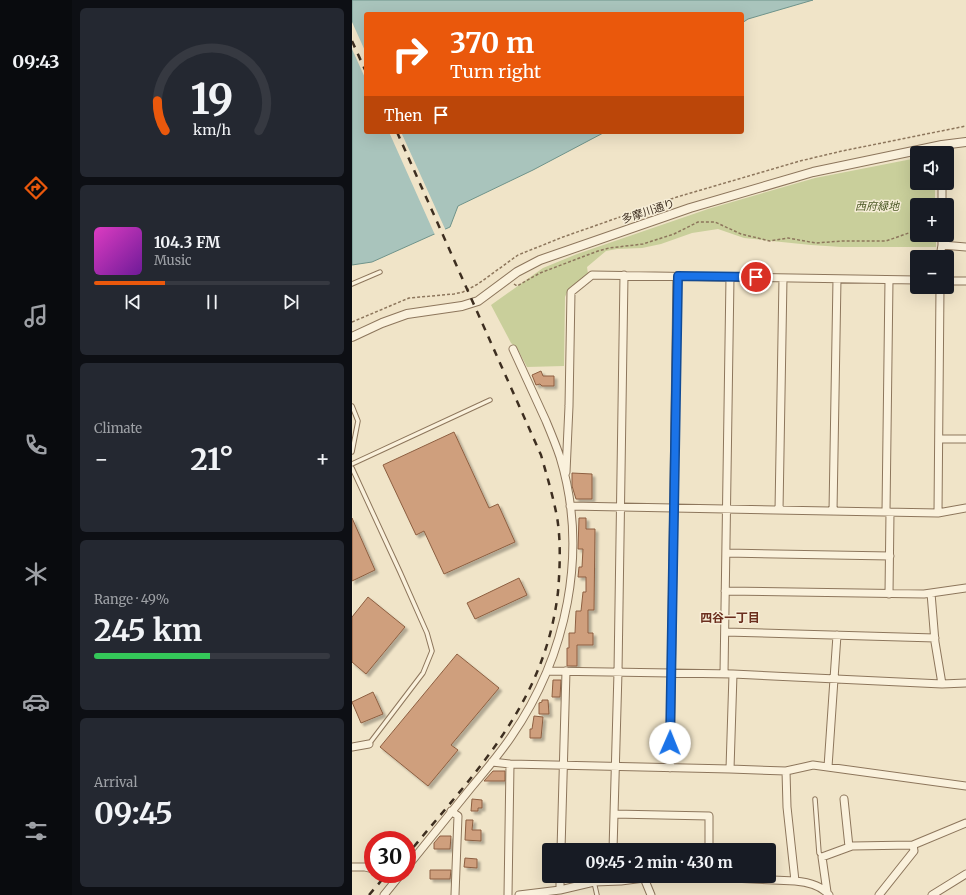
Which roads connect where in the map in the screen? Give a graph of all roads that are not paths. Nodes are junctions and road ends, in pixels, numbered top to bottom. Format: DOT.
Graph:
graph roads {
  1 [pos="966,142"];
  2 [pos="952,146"];
  3 [pos="910,155"];
  4 [pos="942,245"];
  5 [pos="966,247"];
  6 [pos="941,250"];
  7 [pos="380,272"];
  8 [pos="624,275"];
  9 [pos="678,276"];
  10 [pos="730,277"];
  11 [pos="783,278"];
  12 [pos="837,279"];
  13 [pos="889,280"];
  14 [pos="910,280"];
  15 [pos="954,281"];
  16 [pos="966,281"];
  17 [pos="352,284"];
  18 [pos="940,294"];
  19 [pos="352,337"];
  20 [pos="513,349"];
  21 [pos="490,400"];
  22 [pos="352,406"];
  23 [pos="966,439"];
  24 [pos="938,440"];
  25 [pos="352,452"];
  26 [pos="352,464"];
  27 [pos="352,468"];
  28 [pos="566,479"];
  29 [pos="570,506"];
  30 [pos="620,507"];
  31 [pos="674,508"];
  32 [pos="966,508"];
  33 [pos="726,509"];
  34 [pos="779,510"];
  35 [pos="833,511"];
  36 [pos="888,512"];
  37 [pos="938,513"];
  38 [pos="726,553"];
  39 [pos="890,556"];
  40 [pos="966,588"];
  41 [pos="725,591"];
  42 [pos="931,593"];
  43 [pos="889,594"];
  44 [pos="725,632"];
  45 [pos="837,636"];
  46 [pos="935,638"];
  47 [pos="547,671"];
  48 [pos="566,671"];
  49 [pos="618,672"];
  50 [pos="670,673"];
  51 [pos="724,674"];
  52 [pos="733,674"];
  53 [pos="835,679"];
  54 [pos="966,683"];
  55 [pos="942,684"];
  56 [pos="369,744"];
  57 [pos="352,747"];
  58 [pos="492,762"];
  59 [pos="510,764"];
  60 [pos="563,765"];
  61 [pos="616,766"];
  62 [pos="828,767"];
  63 [pos="670,768"];
  64 [pos="730,769"];
  65 [pos="786,771"];
  66 [pos="966,786"];
  67 [pos="815,799"];
  68 [pos="844,799"];
  69 [pos="451,811"];
  70 [pos="614,814"];
  71 [pos="966,823"];
  72 [pos="561,843"];
  73 [pos="613,843"];
  74 [pos="709,843"];
  75 [pos="913,845"];
  76 [pos="849,847"];
  77 [pos="416,855"];
  78 [pos="822,857"];
  79 [pos="352,867"];
  80 [pos="364,867"];
  81 [pos="966,874"];
  82 [pos="776,880"];
  83 [pos="795,881"];
  84 [pos="394,883"];
  85 [pos="591,883"];
  86 [pos="594,883"];
  87 [pos="646,883"];
  88 [pos="560,893"];
  89 [pos="828,894"];
  90 [pos="384,895"];
  91 [pos="455,895"];
  92 [pos="508,895"];
  93 [pos="519,895"];
  94 [pos="597,895"];
  95 [pos="651,895"];
  96 [pos="879,895"];
  97 [pos="932,895"];
  1 -- 2 [label="street, 多摩川通り"];
  3 -- 19 [label="street, 多摩川通り"];
  4 -- 5 [label="street"];
  4 -- 6 [label="street"];
  7 -- 17 [label="lane"];
  8 -- 9 [label="street"];
  8 -- 28 [label="street"];
  8 -- 30 [label="street"];
  9 -- 10 [label="street"];
  9 -- 31 [label="street"];
  10 -- 11 [label="street"];
  10 -- 33 [label="street"];
  11 -- 12 [label="street"];
  11 -- 34 [label="street"];
  12 -- 13 [label="street"];
  12 -- 35 [label="street"];
  13 -- 14 [label="street"];
  13 -- 36 [label="street"];
  15 -- 16 [label="street"];
  18 -- 24 [label="street"];
  20 -- 28 [label="street"];
  21 -- 26 [label="lane"];
  22 -- 25 [label="lane"];
  23 -- 24 [label="street"];
  24 -- 37 [label="street"];
  27 -- 56 [label="lane"];
  28 -- 29 [label="street"];
  29 -- 30 [label="street"];
  29 -- 47 [label="street"];
  30 -- 31 [label="street"];
  30 -- 49 [label="street"];
  31 -- 33 [label="street"];
  31 -- 50 [label="street"];
  32 -- 37 [label="street"];
  33 -- 34 [label="street"];
  33 -- 38 [label="street"];
  34 -- 35 [label="street"];
  35 -- 36 [label="street"];
  36 -- 37 [label="street"];
  36 -- 39 [label="street"];
  38 -- 39 [label="street"];
  38 -- 41 [label="street"];
  39 -- 43 [label="street"];
  40 -- 42 [label="street"];
  41 -- 43 [label="street"];
  41 -- 44 [label="street"];
  42 -- 43 [label="street"];
  42 -- 46 [label="street"];
  44 -- 45 [label="street"];
  44 -- 51 [label="street"];
  45 -- 46 [label="street"];
  45 -- 53 [label="street"];
  46 -- 55 [label="street"];
  47 -- 48 [label="street"];
  47 -- 58 [label="street"];
  48 -- 49 [label="street"];
  48 -- 60 [label="street"];
  49 -- 50 [label="street"];
  49 -- 61 [label="street"];
  50 -- 51 [label="street"];
  50 -- 63 [label="street"];
  51 -- 52 [label="street"];
  52 -- 53 [label="street"];
  52 -- 64 [label="street"];
  53 -- 55 [label="street"];
  53 -- 62 [label="street"];
  54 -- 55 [label="street"];
  56 -- 57 [label="street"];
  58 -- 59 [label="street"];
  58 -- 69 [label="street"];
  59 -- 60 [label="street"];
  59 -- 92 [label="street"];
  60 -- 61 [label="street"];
  60 -- 72 [label="street"];
  61 -- 63 [label="street"];
  61 -- 70 [label="street"];
  62 -- 65 [label="street"];
  62 -- 66 [label="street"];
  63 -- 64 [label="street"];
  64 -- 65 [label="street"];
  65 -- 83 [label="street"];
  67 -- 78 [label="lane"];
  68 -- 76 [label="street"];
  69 -- 77 [label="street"];
  69 -- 91 [label="street"];
  70 -- 73 [label="street"];
  70 -- 74 [label="street"];
  71 -- 75 [label="street"];
  75 -- 76 [label="street"];
  75 -- 96 [label="street"];
  76 -- 78 [label="street"];
  78 -- 89 [label="street"];
  79 -- 80 [label="street"];
  81 -- 97 [label="street"];
  82 -- 83 [label="street"];
  83 -- 89 [label="street"];
  84 -- 90 [label="street"];
  85 -- 88 [label="street"];
  86 -- 94 [label="lane"];
  87 -- 95 [label="street"];
  88 -- 93 [label="street"];
}
